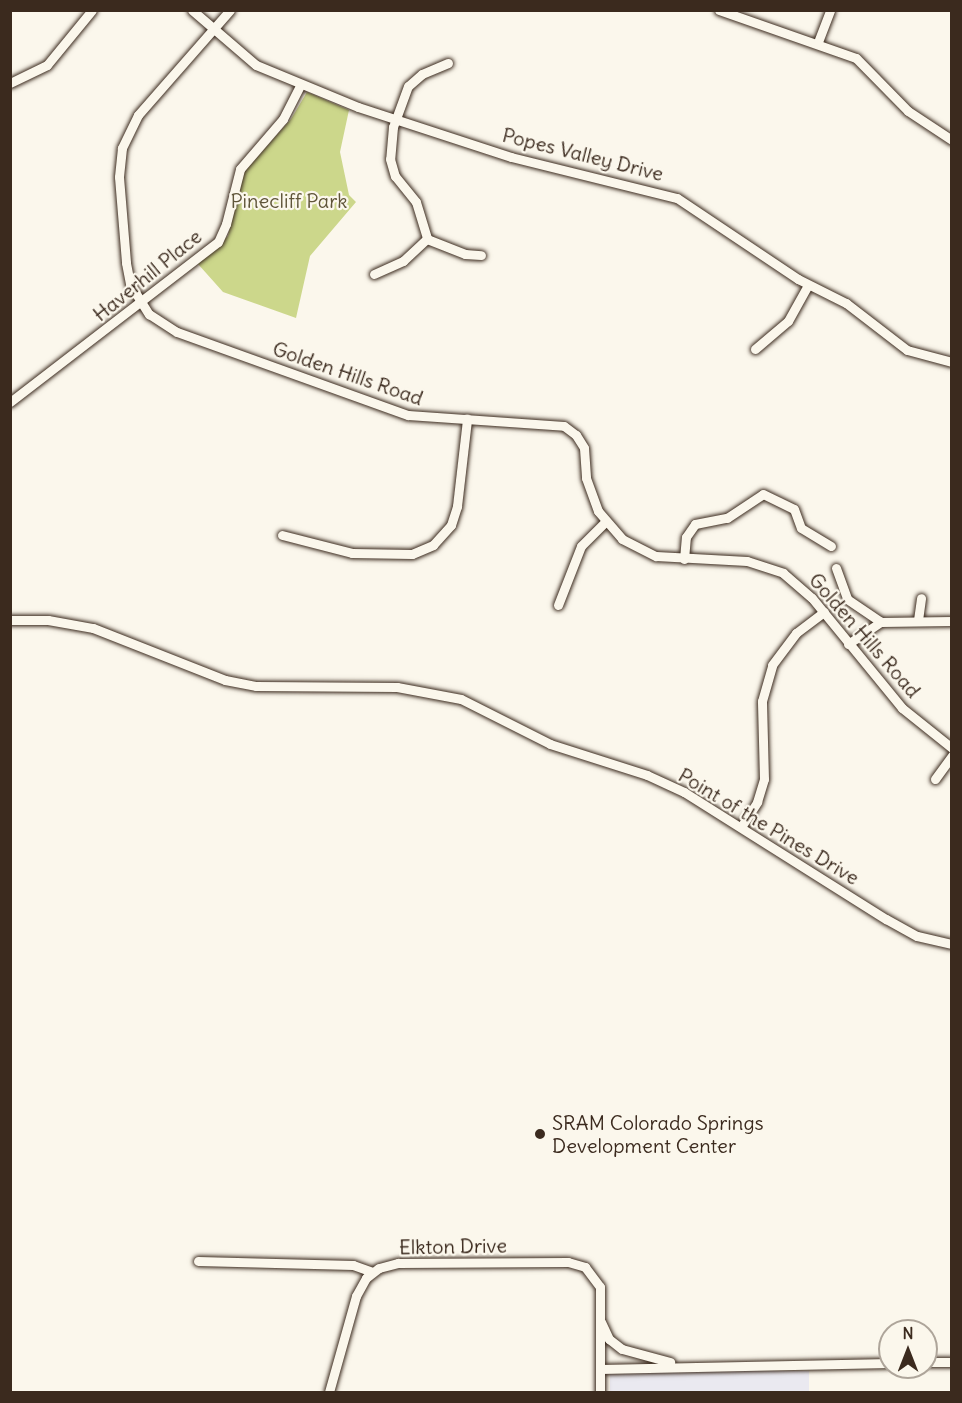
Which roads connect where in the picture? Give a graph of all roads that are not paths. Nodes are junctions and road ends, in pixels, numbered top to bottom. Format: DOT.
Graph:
graph roads {
  1 [pos="92,10"];
  2 [pos="192,10"];
  3 [pos="230,10"];
  4 [pos="719,10"];
  5 [pos="830,10"];
  6 [pos="213,30"];
  7 [pos="818,42"];
  8 [pos="448,63"];
  9 [pos="10,83"];
  10 [pos="301,84"];
  11 [pos="395,120"];
  12 [pos="951,140"];
  13 [pos="427,239"];
  14 [pos="481,255"];
  15 [pos="374,274"];
  16 [pos="808,285"];
  17 [pos="141,303"];
  18 [pos="755,349"];
  19 [pos="951,362"];
  20 [pos="10,402"];
  21 [pos="467,419"];
  22 [pos="605,522"];
  23 [pos="282,535"];
  24 [pos="831,546"];
  25 [pos="684,559"];
  26 [pos="836,568"];
  27 [pos="921,598"];
  28 [pos="558,605"];
  29 [pos="824,612"];
  30 [pos="10,620"];
  31 [pos="918,620"];
  32 [pos="951,621"];
  33 [pos="881,622"];
  34 [pos="848,644"];
  35 [pos="951,748"];
  36 [pos="951,756"];
  37 [pos="935,779"];
  38 [pos="741,827"];
  39 [pos="951,944"];
  40 [pos="198,1261"];
  41 [pos="372,1272"];
  42 [pos="600,1320"];
  43 [pos="878,1363"];
  44 [pos="709,1365"];
  45 [pos="600,1369"];
  46 [pos="329,1392"];
  47 [pos="600,1392"];
  1 -- 9 [label="street"];
  2 -- 6 [label="street, Popes Valley Drive"];
  3 -- 6 [label="street, Golden Hills Road"];
  4 -- 7 [label="street"];
  5 -- 7 [label="street"];
  6 -- 10 [label="street, Popes Valley Drive"];
  6 -- 17 [label="street, Golden Hills Road"];
  7 -- 12 [label="street"];
  8 -- 11 [label="street"];
  10 -- 11 [label="street, Popes Valley Drive"];
  10 -- 17 [label="street, Haverhill Place"];
  11 -- 13 [label="street"];
  11 -- 16 [label="street, Popes Valley Drive"];
  13 -- 14 [label="street"];
  13 -- 15 [label="street"];
  16 -- 18 [label="street"];
  16 -- 19 [label="street, Popes Valley Drive"];
  17 -- 20 [label="street, Haverhill Place"];
  17 -- 21 [label="street, Golden Hills Road"];
  21 -- 22 [label="street, Golden Hills Road"];
  21 -- 23 [label="street"];
  22 -- 25 [label="street, Golden Hills Road"];
  22 -- 28 [label="street"];
  24 -- 25 [label="street"];
  25 -- 29 [label="street, Golden Hills Road"];
  26 -- 33 [label="street"];
  27 -- 31 [label="street"];
  29 -- 34 [label="street, Golden Hills Road"];
  29 -- 38 [label="street"];
  30 -- 38 [label="street, Point of the Pines Drive"];
  31 -- 32 [label="street"];
  31 -- 33 [label="street"];
  33 -- 34 [label="street"];
  34 -- 35 [label="street, Golden Hills Road"];
  36 -- 37 [label="street"];
  38 -- 39 [label="street, Point of the Pines Drive"];
  40 -- 41 [label="street"];
  41 -- 42 [label="street, Elkton Drive"];
  41 -- 46 [label="street"];
  42 -- 44 [label="street"];
  42 -- 45 [label="street"];
  43 -- 44 [label="street"];
  44 -- 45 [label="street"];
  45 -- 47 [label="street"];
}
